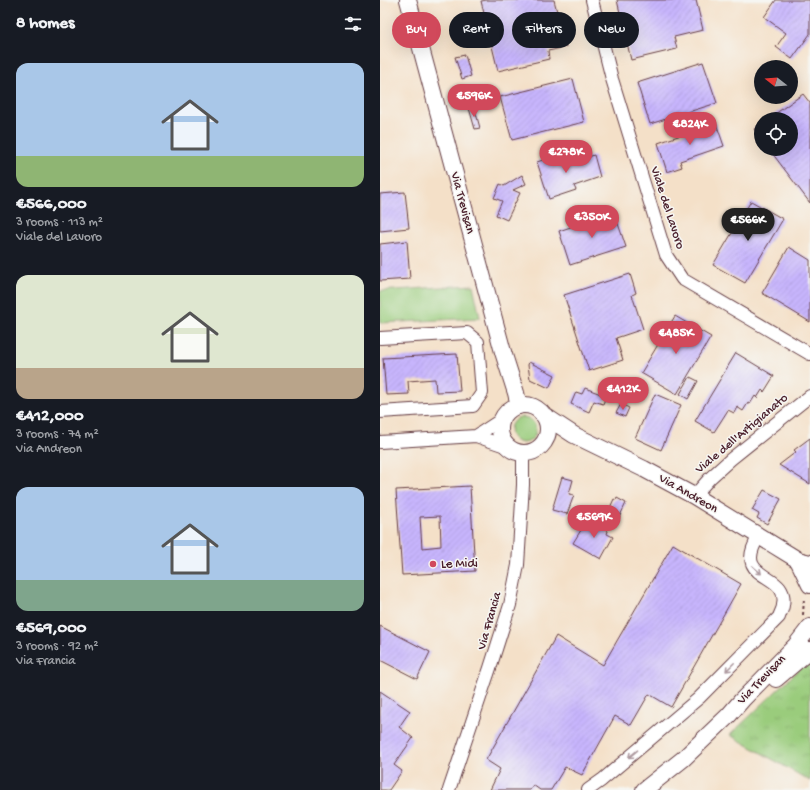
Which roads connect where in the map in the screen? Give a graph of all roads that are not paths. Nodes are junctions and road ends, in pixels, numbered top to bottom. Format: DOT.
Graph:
graph roads {
  1 [pos="408,0"];
  2 [pos="592,0"];
  3 [pos="380,338"];
  4 [pos="810,354"];
  5 [pos="810,396"];
  6 [pos="519,406"];
  7 [pos="380,412"];
  8 [pos="542,414"];
  9 [pos="502,419"];
  10 [pos="574,435"];
  11 [pos="476,436"];
  12 [pos="544,441"];
  13 [pos="380,442"];
  14 [pos="508,447"];
  15 [pos="523,453"];
  16 [pos="694,496"];
  17 [pos="759,536"];
  18 [pos="804,561"];
  19 [pos="810,585"];
  20 [pos="810,628"];
  21 [pos="810,650"];
  22 [pos="730,715"];
  23 [pos="449,790"];
  24 [pos="588,790"];
  25 [pos="644,790"];
  1 -- 6 [label="main road, Via Trevisan"];
  2 -- 4 [label="street, Viale del Lavoro"];
  3 -- 7 [label="street"];
  5 -- 16 [label="street, Viale dell'Artigianato"];
  6 -- 8 [label="main road"];
  6 -- 9 [label="main road"];
  8 -- 10 [label="main road, Via Andreon"];
  8 -- 12 [label="main road"];
  9 -- 11 [label="street"];
  9 -- 14 [label="main road"];
  10 -- 12 [label="main road"];
  10 -- 16 [label="main road, Via Andreon"];
  11 -- 13 [label="street"];
  11 -- 14 [label="street"];
  12 -- 15 [label="main road"];
  14 -- 15 [label="main road"];
  15 -- 23 [label="street, Via Francia"];
  16 -- 17 [label="main road, Via Andreon"];
  17 -- 18 [label="main road, Via Andreon"];
  17 -- 24 [label="street, one-way"];
  18 -- 19 [label="main road, Via Andreon"];
  20 -- 22 [label="main road, Via Trevisan"];
  21 -- 22 [label="main road, Via Trevisan"];
  22 -- 25 [label="main road, Via Trevisan"];
}
